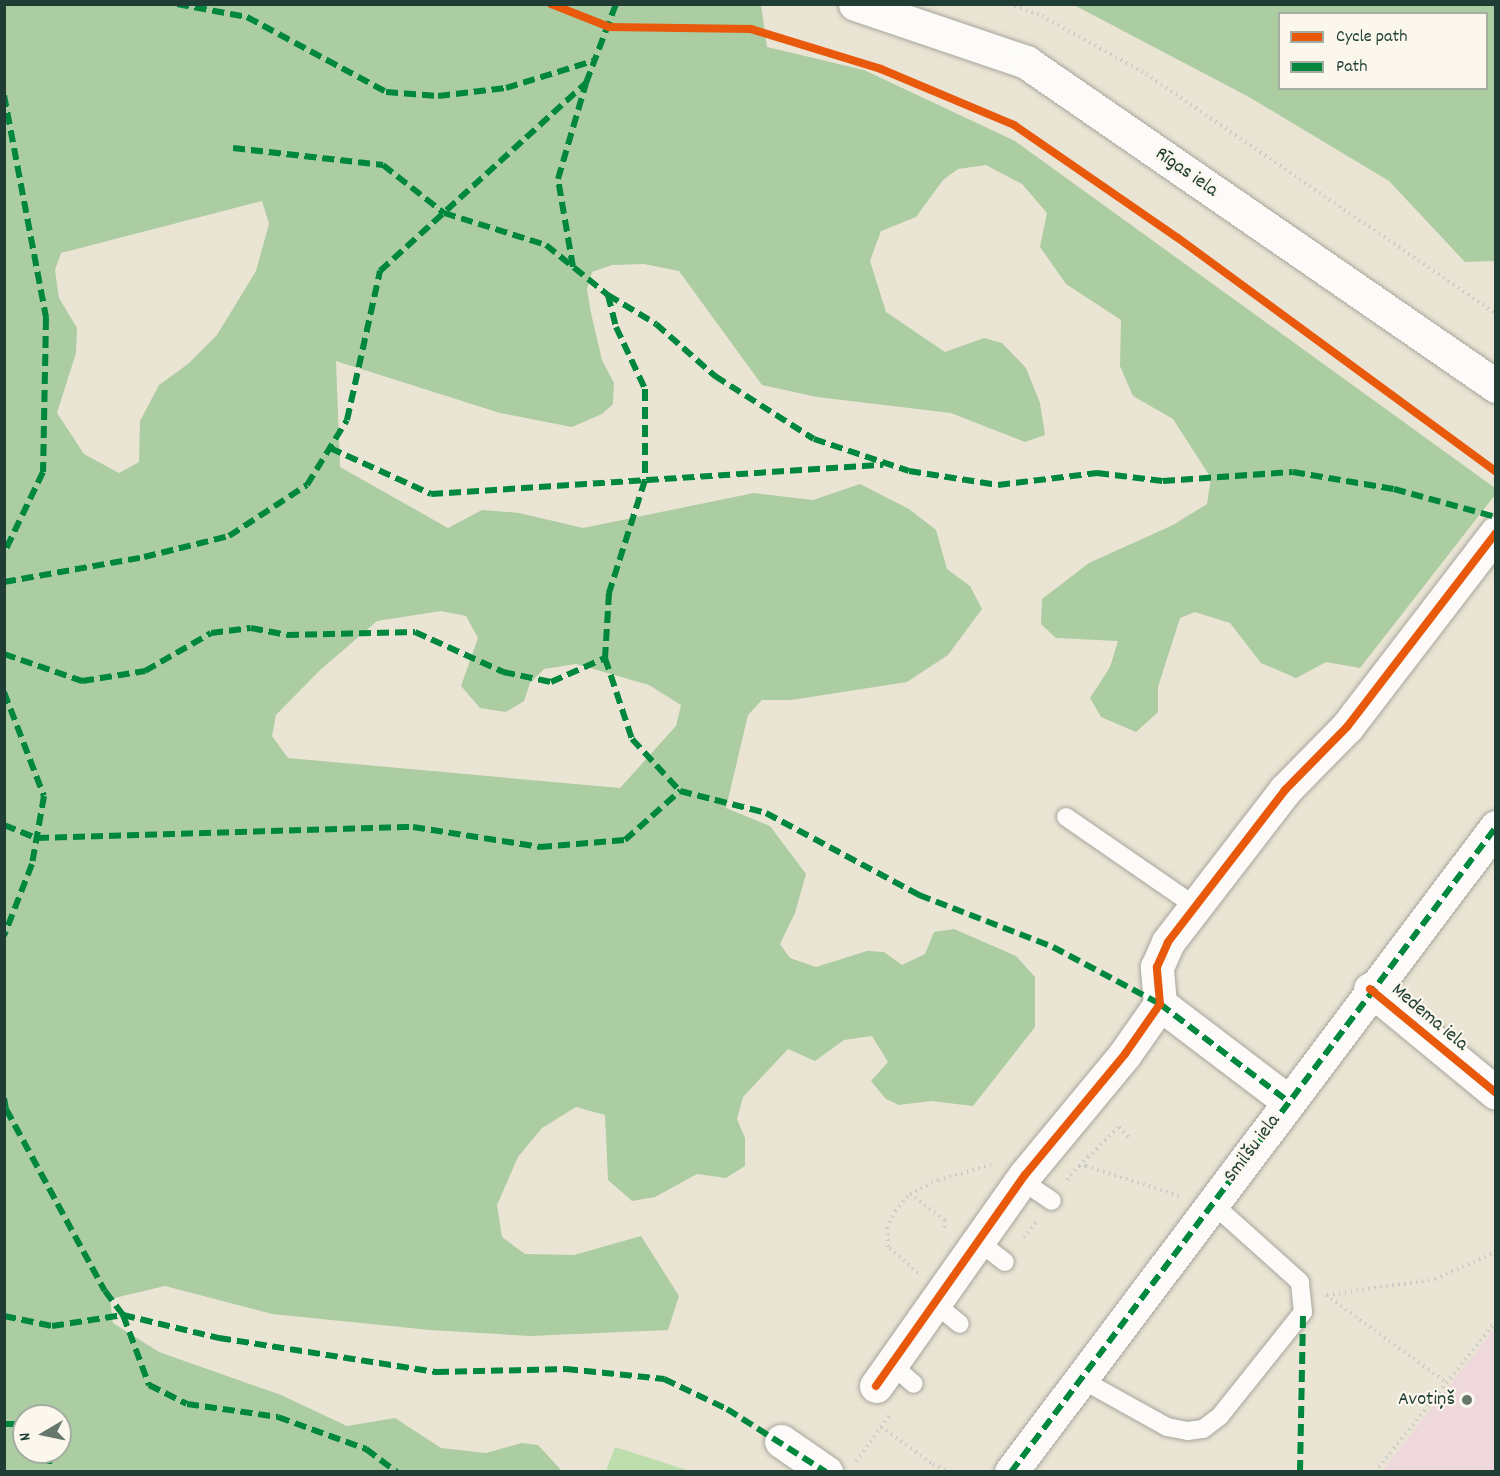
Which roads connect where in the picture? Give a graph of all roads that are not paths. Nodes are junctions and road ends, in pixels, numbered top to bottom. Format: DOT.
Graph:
graph roads {
  1 [pos="855,4"];
  2 [pos="1496,386"];
  3 [pos="1496,533"];
  4 [pos="1066,817"];
  5 [pos="1496,827"];
  6 [pos="1195,906"];
  7 [pos="1371,989"];
  8 [pos="1160,1004"];
  9 [pos="1496,1093"];
  10 [pos="1288,1101"];
  11 [pos="1023,1177"];
  12 [pos="1052,1201"];
  13 [pos="1212,1203"];
  14 [pos="978,1241"];
  15 [pos="1005,1262"];
  16 [pos="939,1297"];
  17 [pos="960,1324"];
  18 [pos="894,1378"];
  19 [pos="1079,1378"];
  20 [pos="781,1441"];
  21 [pos="813,1467"];
  22 [pos="1011,1472"];
  1 -- 2 [label="street, Rīgas iela"];
  3 -- 6 [label="street"];
  4 -- 6 [label="lane"];
  5 -- 7 [label="street, Smilšu iela"];
  6 -- 8 [label="street"];
  7 -- 9 [label="street, Medema iela"];
  7 -- 10 [label="street, Smilšu iela"];
  8 -- 10 [label="street"];
  8 -- 11 [label="street"];
  10 -- 13 [label="street, Smilšu iela"];
  11 -- 12 [label="lane"];
  11 -- 14 [label="street"];
  13 -- 19 [label="street, Smilšu iela"];
  13 -- 19 [label="lane"];
  14 -- 15 [label="lane"];
  14 -- 16 [label="street"];
  16 -- 17 [label="lane"];
  16 -- 18 [label="street"];
  19 -- 22 [label="street, Smilšu iela"];
  20 -- 21 [label="street"];
}
